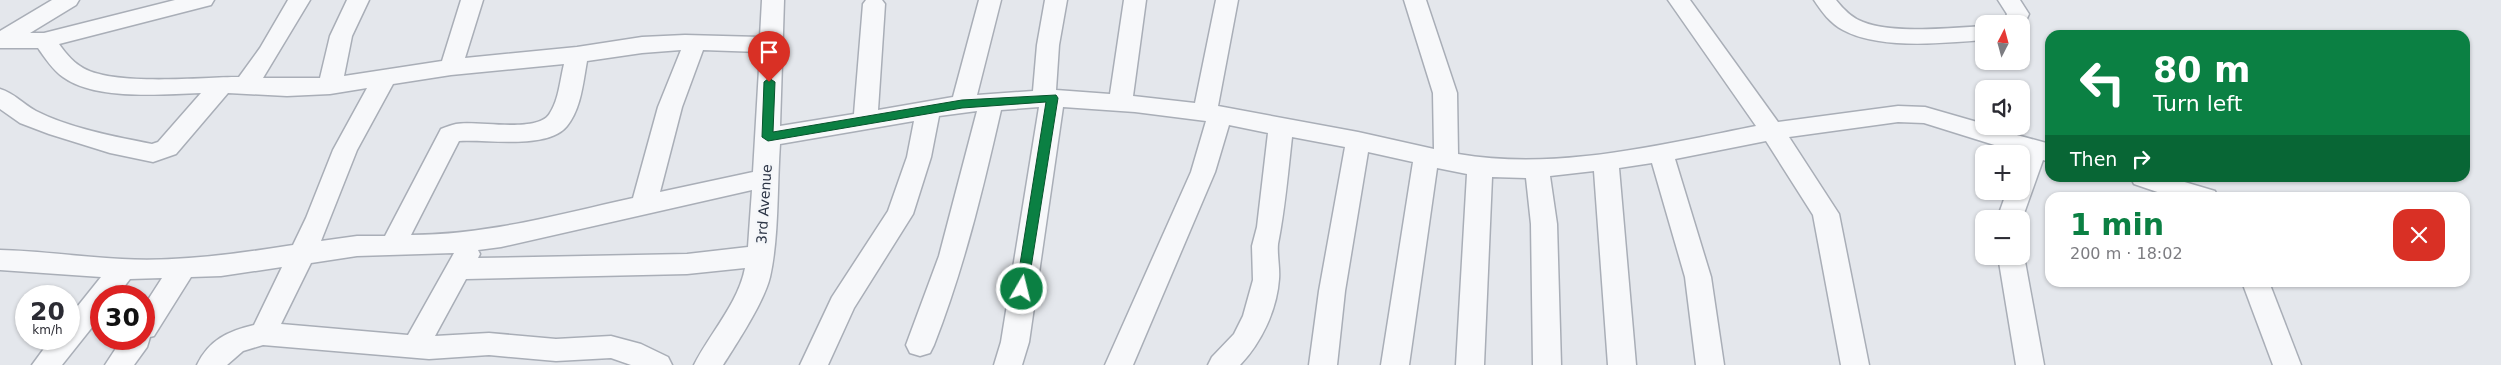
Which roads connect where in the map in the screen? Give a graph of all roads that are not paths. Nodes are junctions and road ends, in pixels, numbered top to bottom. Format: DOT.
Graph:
graph roads {
  1 [pos="68,0"];
  2 [pos="203,0"];
  3 [pos="299,0"];
  4 [pos="358,0"];
  5 [pos="472,0"];
  6 [pos="773,0"];
  7 [pos="990,0"];
  8 [pos="1056,0"];
  9 [pos="1135,0"];
  10 [pos="1227,0"];
  11 [pos="1415,0"];
  12 [pos="1679,0"];
  13 [pos="1825,0"];
  14 [pos="2009,0"];
  15 [pos="874,4"];
  16 [pos="2018,15"];
  17 [pos="1975,33"];
  18 [pos="44,40"];
  19 [pos="0,41"];
  20 [pos="695,42"];
  21 [pos="770,45"];
  22 [pos="576,55"];
  23 [pos="451,67"];
  24 [pos="385,77"];
  25 [pos="246,85"];
  26 [pos="221,86"];
  27 [pos="330,86"];
  28 [pos="0,97"];
  29 [pos="1048,98"];
  30 [pos="990,102"];
  31 [pos="1120,103"];
  32 [pos="962,104"];
  33 [pos="928,111"];
  34 [pos="1212,114"];
  35 [pos="866,121"];
  36 [pos="1281,127"];
  37 [pos="1772,131"];
  38 [pos="768,137"];
  39 [pos="1358,141"];
  40 [pos="2042,151"];
  41 [pos="1660,153"];
  42 [pos="1436,159"];
  43 [pos="1606,160"];
  44 [pos="1480,167"];
  45 [pos="1537,169"];
  46 [pos="2030,171"];
  47 [pos="765,178"];
  48 [pos="2156,182"];
  49 [pos="2187,192"];
  50 [pos="644,204"];
  51 [pos="474,241"];
  52 [pos="394,244"];
  53 [pos="299,255"];
  54 [pos="760,256"];
  55 [pos="0,260"];
  56 [pos="2013,265"];
  57 [pos="184,267"];
  58 [pos="123,269"];
  59 [pos="459,269"];
  60 [pos="2258,287"];
  61 [pos="155,311"];
  62 [pos="80,323"];
  63 [pos="262,334"];
  64 [pos="920,346"];
  65 [pos="415,347"];
  66 [pos="58,350"];
  67 [pos="129,350"];
  68 [pos="46,365"];
  69 [pos="119,365"];
  70 [pos="210,365"];
  71 [pos="658,365"];
  72 [pos="708,365"];
  73 [pos="814,365"];
  74 [pos="1008,365"];
  75 [pos="1119,365"];
  76 [pos="1222,365"];
  77 [pos="1323,365"];
  78 [pos="1395,365"];
  79 [pos="1470,365"];
  80 [pos="1547,365"];
  81 [pos="1622,365"];
  82 [pos="1710,365"];
  83 [pos="1855,365"];
  84 [pos="2030,365"];
  85 [pos="2287,365"];
  1 -- 19 [label="street"];
  2 -- 18 [label="street"];
  3 -- 25 [label="street"];
  4 -- 27 [label="street"];
  5 -- 23 [label="street"];
  6 -- 21 [label="street, 3rd Avenue"];
  7 -- 32 [label="street"];
  8 -- 29 [label="street"];
  9 -- 31 [label="street"];
  10 -- 34 [label="street"];
  11 -- 42 [label="street"];
  12 -- 37 [label="street"];
  13 -- 17 [label="street"];
  14 -- 16 [label="street"];
  15 -- 35 [label="street"];
  18 -- 19 [label="street"];
  18 -- 26 [label="street"];
  20 -- 21 [label="street"];
  20 -- 22 [label="street"];
  20 -- 50 [label="street"];
  21 -- 38 [label="street, 3rd Avenue"];
  22 -- 23 [label="street"];
  22 -- 52 [label="street"];
  23 -- 24 [label="street"];
  24 -- 27 [label="street"];
  24 -- 53 [label="street"];
  25 -- 26 [label="street"];
  25 -- 27 [label="street"];
  26 -- 28 [label="street"];
  29 -- 30 [label="street"];
  29 -- 31 [label="street"];
  29 -- 74 [label="street"];
  30 -- 32 [label="street"];
  30 -- 64 [label="street"];
  31 -- 34 [label="street"];
  32 -- 33 [label="street"];
  33 -- 35 [label="street"];
  33 -- 73 [label="street"];
  34 -- 36 [label="street"];
  34 -- 75 [label="street"];
  35 -- 38 [label="street"];
  36 -- 39 [label="street"];
  36 -- 76 [label="street"];
  37 -- 40 [label="street"];
  37 -- 41 [label="street"];
  37 -- 83 [label="street"];
  38 -- 47 [label="street, 3rd Avenue"];
  39 -- 42 [label="street"];
  39 -- 77 [label="street"];
  40 -- 46 [label="street"];
  41 -- 43 [label="street"];
  41 -- 82 [label="street"];
  42 -- 44 [label="street"];
  42 -- 78 [label="street"];
  43 -- 45 [label="street"];
  43 -- 81 [label="street"];
  44 -- 45 [label="street"];
  44 -- 79 [label="street"];
  45 -- 80 [label="street"];
  47 -- 50 [label="street"];
  47 -- 54 [label="street, 3rd Avenue"];
  48 -- 49 [label="street"];
  50 -- 51 [label="street"];
  51 -- 52 [label="street"];
  51 -- 59 [label="street"];
  52 -- 53 [label="street"];
  53 -- 57 [label="street"];
  53 -- 63 [label="street"];
  54 -- 59 [label="street"];
  54 -- 72 [label="street, 3rd Avenue"];
  55 -- 58 [label="street"];
  56 -- 84 [label="street"];
  57 -- 58 [label="street"];
  57 -- 61 [label="street"];
  58 -- 62 [label="street"];
  59 -- 65 [label="street"];
  60 -- 85 [label="street"];
  63 -- 65 [label="street"];
  63 -- 70 [label="street"];
  65 -- 71 [label="street"];
  66 -- 68 [label="street"];
  67 -- 69 [label="street"];
}
